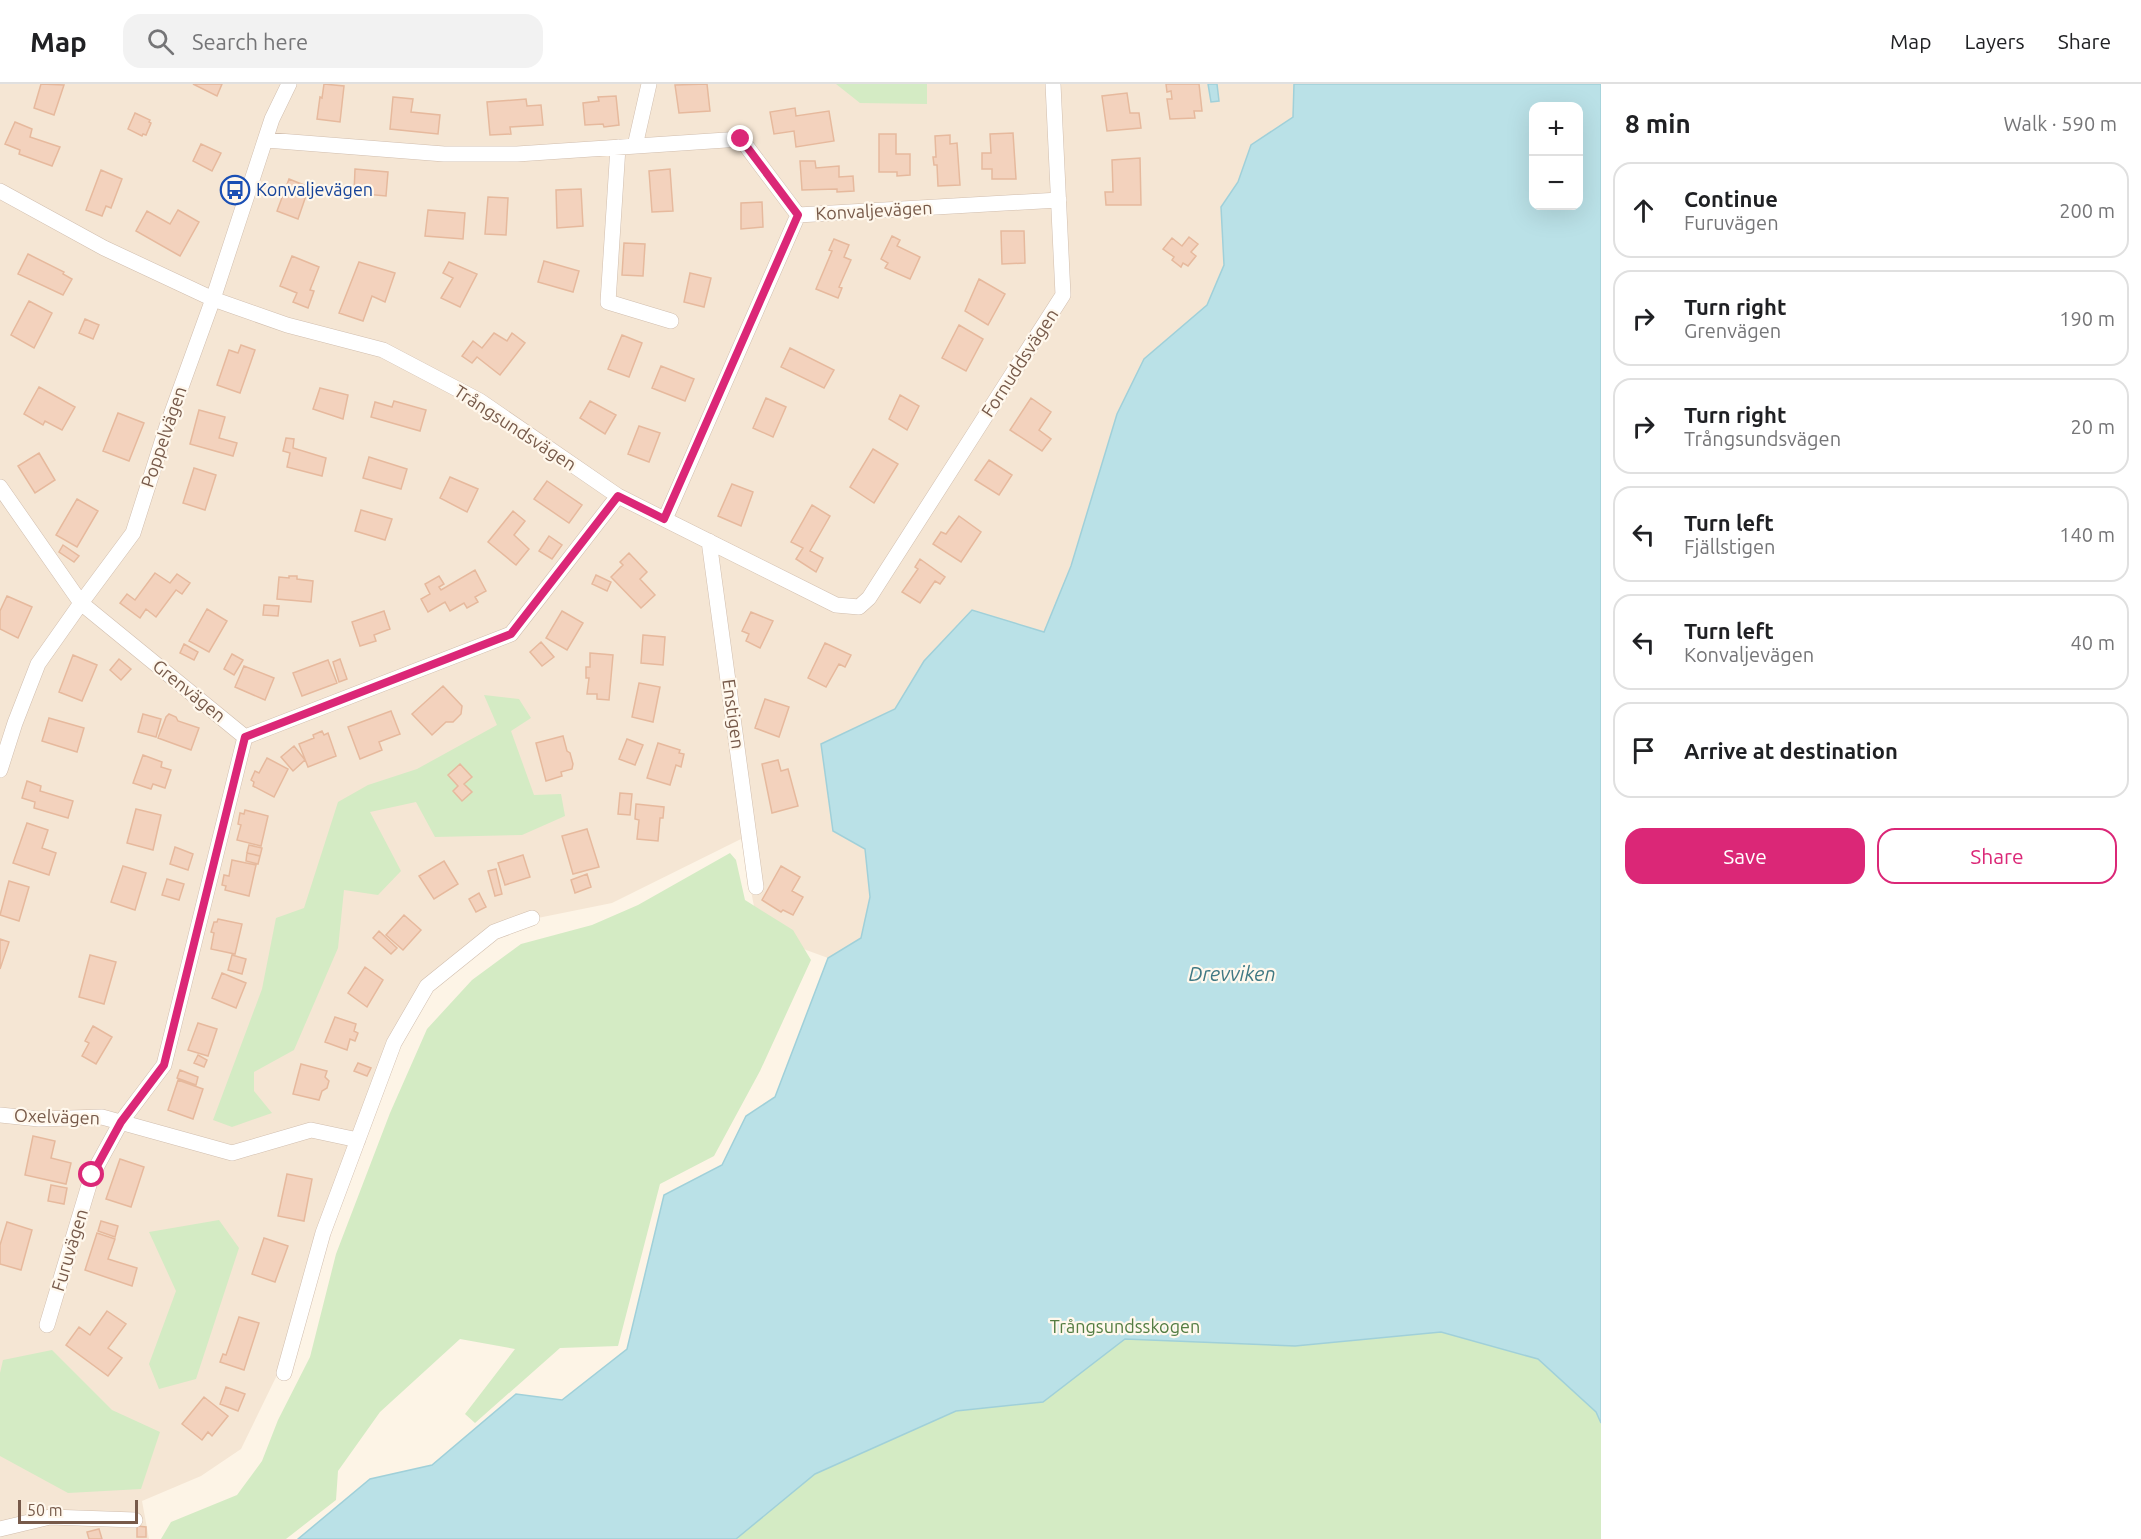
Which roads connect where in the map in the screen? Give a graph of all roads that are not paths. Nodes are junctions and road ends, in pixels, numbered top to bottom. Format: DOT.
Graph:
graph roads {
  1 [pos="289,84"];
  2 [pos="649,84"];
  3 [pos="1053,84"];
  4 [pos="266,140"];
  5 [pos="635,146"];
  6 [pos="618,147"];
  7 [pos="0,191"];
  8 [pos="1059,200"];
  9 [pos="798,215"];
  10 [pos="213,299"];
  11 [pos="671,321"];
  12 [pos="0,487"];
  13 [pos="618,496"];
  14 [pos="664,519"];
  15 [pos="709,541"];
  16 [pos="81,603"];
  17 [pos="859,608"];
  18 [pos="245,737"];
  19 [pos="0,770"];
  20 [pos="756,887"];
  21 [pos="532,918"];
  22 [pos="0,1115"];
  23 [pos="121,1122"];
  24 [pos="358,1140"];
  25 [pos="47,1325"];
  26 [pos="284,1373"];
  27 [pos="135,1520"];
  28 [pos="0,1529"];
  1 -- 4 [label="street, Poppelvägen"];
  2 -- 5 [label="street"];
  3 -- 8 [label="street, Fornuddsvägen"];
  4 -- 6 [label="street, Konvaljevägen"];
  4 -- 10 [label="street, Poppelvägen"];
  5 -- 6 [label="street, Konvaljevägen"];
  5 -- 9 [label="street, Konvaljevägen"];
  6 -- 11 [label="street"];
  7 -- 10 [label="street, Trångsundsvägen"];
  8 -- 9 [label="street, Konvaljevägen"];
  8 -- 17 [label="street, Fornuddsvägen"];
  9 -- 14 [label="street"];
  10 -- 13 [label="street, Trångsundsvägen"];
  10 -- 16 [label="street, Poppelvägen"];
  12 -- 16 [label="street, Grenvägen"];
  13 -- 14 [label="street, Trångsundsvägen"];
  13 -- 18 [label="street"];
  14 -- 15 [label="street, Trångsundsvägen"];
  15 -- 17 [label="street, Trångsundsvägen"];
  15 -- 20 [label="street, Enstigen"];
  16 -- 18 [label="street, Grenvägen"];
  16 -- 19 [label="street, Poppelvägen"];
  18 -- 23 [label="street, Furuvägen"];
  21 -- 24 [label="street"];
  22 -- 23 [label="street, Oxelvägen"];
  23 -- 24 [label="street, Oxelvägen"];
  23 -- 25 [label="street, Furuvägen"];
  24 -- 26 [label="street"];
  27 -- 28 [label="street"];
}
